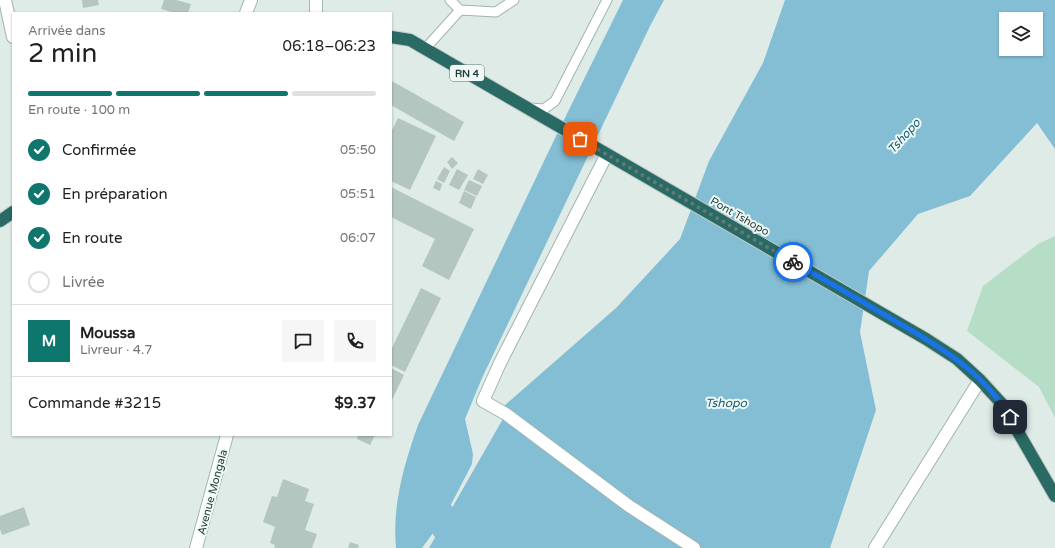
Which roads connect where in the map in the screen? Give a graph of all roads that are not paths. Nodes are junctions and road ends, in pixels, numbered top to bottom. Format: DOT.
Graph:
graph roads {
  1 [pos="5,0"];
  2 [pos="251,0"];
  3 [pos="316,0"];
  4 [pos="450,0"];
  5 [pos="514,0"];
  6 [pos="607,0"];
  7 [pos="460,10"];
  8 [pos="246,12"];
  9 [pos="316,12"];
  10 [pos="12,32"];
  11 [pos="392,37"];
  12 [pos="425,49"];
  13 [pos="521,105"];
  14 [pos="607,154"];
  15 [pos="12,213"];
  16 [pos="0,221"];
  17 [pos="980,380"];
  18 [pos="227,436"];
  19 [pos="1055,496"];
  20 [pos="196,548"];
  21 [pos="694,548"];
  22 [pos="875,548"];
  1 -- 10 [label="street"];
  2 -- 8 [label="street"];
  3 -- 9 [label="street"];
  4 -- 7 [label="lane"];
  5 -- 7 [label="lane"];
  6 -- 13 [label="lane"];
  7 -- 12 [label="lane"];
  11 -- 12 [label="highway, RN 4"];
  12 -- 13 [label="highway, RN 4"];
  13 -- 14 [label="highway, Pont Tshopo / RN 4"];
  14 -- 17 [label="highway, Pont Tshopo / RN 4"];
  14 -- 21 [label="street"];
  15 -- 16 [label="highway"];
  17 -- 19 [label="highway, RN 4"];
  17 -- 22 [label="street"];
  18 -- 20 [label="street, Avenue Mongala"];
}
